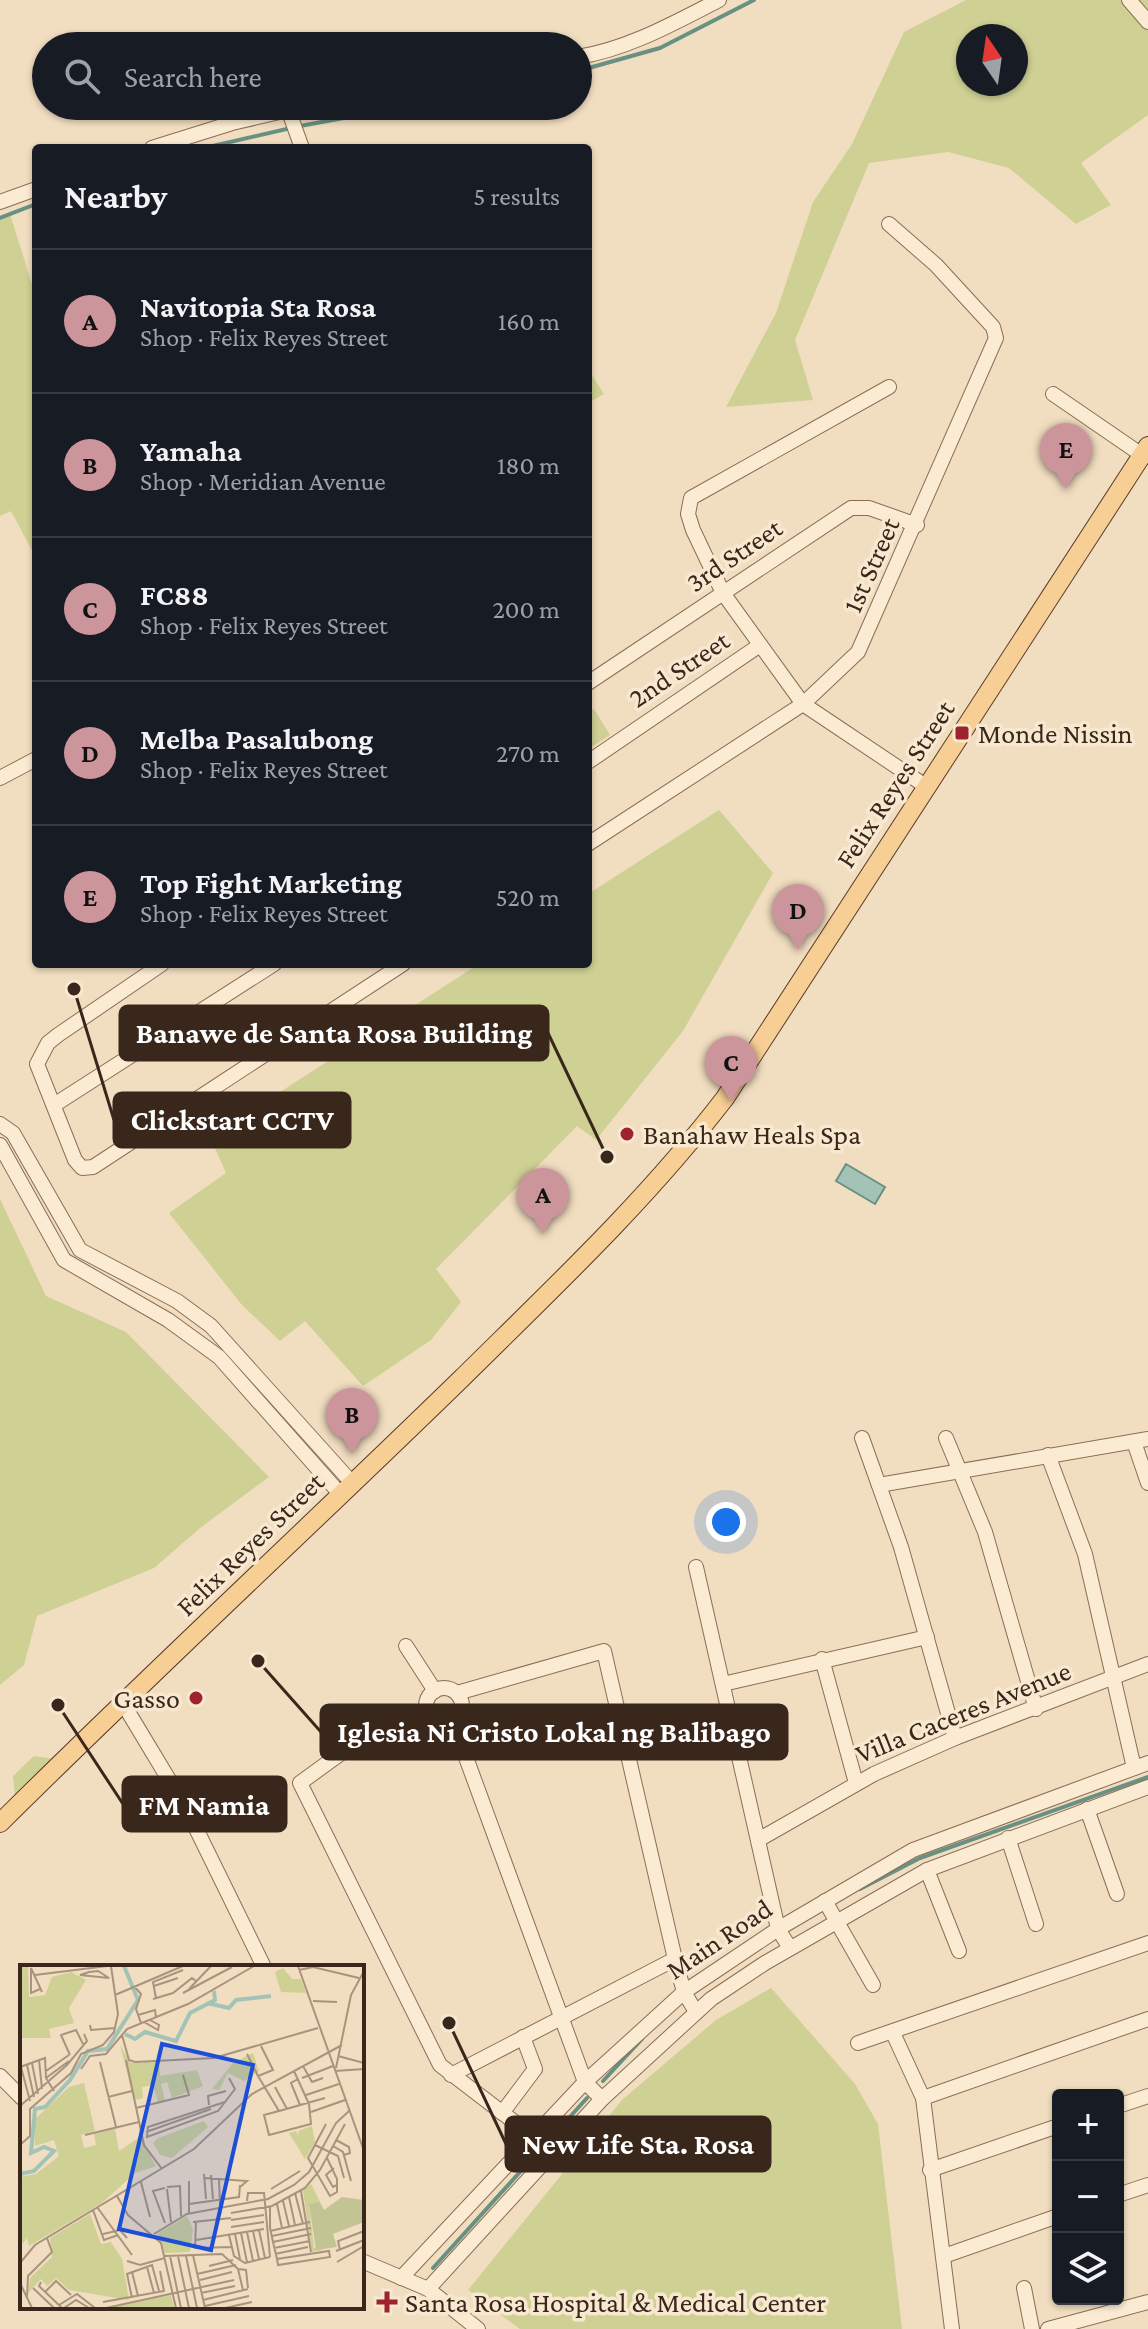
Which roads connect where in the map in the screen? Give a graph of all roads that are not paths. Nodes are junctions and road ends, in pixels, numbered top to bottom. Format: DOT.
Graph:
graph roads {
  1 [pos="719,0"];
  2 [pos="1129,0"];
  3 [pos="1148,22"];
  4 [pos="592,55"];
  5 [pos="286,120"];
  6 [pos="291,120"];
  7 [pos="171,144"];
  8 [pos="300,144"];
  9 [pos="32,190"];
  10 [pos="0,202"];
  11 [pos="889,224"];
  12 [pos="889,387"];
  13 [pos="1053,394"];
  14 [pos="1145,451"];
  15 [pos="917,525"];
  16 [pos="723,593"];
  17 [pos="760,645"];
  18 [pos="592,680"];
  19 [pos="803,704"];
  20 [pos="592,759"];
  21 [pos="32,761"];
  22 [pos="0,778"];
  23 [pos="927,787"];
  24 [pos="592,841"];
  25 [pos="156,968"];
  26 [pos="268,968"];
  27 [pos="397,968"];
  28 [pos="54,1105"];
  29 [pos="0,1124"];
  30 [pos="0,1145"];
  31 [pos="862,1438"];
  32 [pos="946,1438"];
  33 [pos="1141,1440"];
  34 [pos="1048,1455"];
  35 [pos="961,1473"];
  36 [pos="1148,1483"];
  37 [pos="879,1485"];
  38 [pos="348,1490"];
  39 [pos="696,1567"];
  40 [pos="927,1637"];
  41 [pos="406,1646"];
  42 [pos="822,1659"];
  43 [pos="1148,1664"];
  44 [pos="1116,1679"];
  45 [pos="723,1684"];
  46 [pos="435,1691"];
  47 [pos="457,1693"];
  48 [pos="124,1705"];
  49 [pos="1036,1709"];
  50 [pos="427,1711"];
  51 [pos="453,1722"];
  52 [pos="955,1738"];
  53 [pos="1141,1765"];
  54 [pos="856,1783"];
  55 [pos="1148,1787"];
  56 [pos="1087,1809"];
  57 [pos="0,1823"];
  58 [pos="1008,1838"];
  59 [pos="758,1840"];
  60 [pos="927,1870"];
  61 [pos="1117,1894"];
  62 [pos="825,1901"];
  63 [pos="836,1921"];
  64 [pos="1036,1924"];
  65 [pos="778,1929"];
  66 [pos="1148,1943"];
  67 [pos="790,1948"];
  68 [pos="959,1951"];
  69 [pos="675,1959"];
  70 [pos="263,1965"];
  71 [pos="873,1985"];
  72 [pos="684,1992"];
  73 [pos="696,2012"];
  74 [pos="560,2017"];
  75 [pos="1148,2019"];
  76 [pos="893,2033"];
  77 [pos="523,2037"];
  78 [pos="858,2043"];
  79 [pos="451,2075"];
  80 [pos="0,2076"];
  81 [pos="585,2082"];
  82 [pos="20,2096"];
  83 [pos="1148,2096"];
  84 [pos="923,2098"];
  85 [pos="602,2099"];
  86 [pos="1124,2104"];
  87 [pos="502,2113"];
  88 [pos="1052,2128"];
  89 [pos="534,2137"];
  90 [pos="930,2170"];
  91 [pos="1148,2185"];
  92 [pos="1124,2193"];
  93 [pos="1052,2218"];
  94 [pos="944,2256"];
  95 [pos="364,2262"];
  96 [pos="401,2278"];
  97 [pos="1024,2288"];
  98 [pos="428,2289"];
  99 [pos="1148,2302"];
  100 [pos="1100,2305"];
  101 [pos="1102,2314"];
  102 [pos="478,2329"];
  103 [pos="952,2329"];
  104 [pos="1032,2329"];
  105 [pos="1048,2329"];
  1 -- 4 [label="street"];
  2 -- 3 [label="street"];
  5 -- 7 [label="street"];
  6 -- 8 [label="street"];
  9 -- 10 [label="street"];
  11 -- 15 [label="street, 1st Street"];
  12 -- 16 [label="street"];
  13 -- 14 [label="street"];
  14 -- 23 [label="main road, Felix Reyes Street"];
  15 -- 16 [label="street, 3rd Street"];
  15 -- 19 [label="street, 1st Street"];
  16 -- 17 [label="street"];
  16 -- 18 [label="street, 3rd Street"];
  17 -- 19 [label="street"];
  17 -- 20 [label="street, 2nd Street"];
  19 -- 23 [label="street"];
  19 -- 24 [label="street, 1st Street"];
  21 -- 22 [label="street"];
  23 -- 38 [label="main road, Felix Reyes Street"];
  25 -- 28 [label="street"];
  26 -- 28 [label="street"];
  27 -- 28 [label="street"];
  29 -- 38 [label="street"];
  30 -- 38 [label="street"];
  31 -- 37 [label="street"];
  32 -- 35 [label="street"];
  33 -- 34 [label="street"];
  33 -- 36 [label="street"];
  34 -- 35 [label="street"];
  34 -- 44 [label="street"];
  35 -- 37 [label="street"];
  35 -- 49 [label="street"];
  37 -- 40 [label="street"];
  38 -- 48 [label="main road, Felix Reyes Street"];
  39 -- 45 [label="street"];
  40 -- 42 [label="street"];
  40 -- 52 [label="street"];
  41 -- 46 [label="street"];
  42 -- 45 [label="street"];
  42 -- 54 [label="street"];
  43 -- 44 [label="street, Villa Caceres Avenue"];
  44 -- 49 [label="street, Villa Caceres Avenue"];
  44 -- 53 [label="street"];
  45 -- 59 [label="street"];
  46 -- 47 [label="street"];
  46 -- 50 [label="street"];
  47 -- 51 [label="street"];
  47 -- 69 [label="street"];
  48 -- 57 [label="main road, Felix Reyes Street"];
  48 -- 70 [label="street"];
  49 -- 52 [label="street, Villa Caceres Avenue"];
  50 -- 51 [label="street"];
  50 -- 79 [label="street"];
  51 -- 74 [label="street"];
  52 -- 54 [label="street, Villa Caceres Avenue"];
  53 -- 62 [label="street, Main Road"];
  54 -- 59 [label="street, Villa Caceres Avenue"];
  55 -- 56 [label="street, Main Road"];
  56 -- 58 [label="street, Main Road"];
  56 -- 61 [label="street"];
  58 -- 60 [label="street, Main Road"];
  58 -- 64 [label="street"];
  59 -- 65 [label="street"];
  60 -- 63 [label="street, Main Road"];
  60 -- 68 [label="street"];
  62 -- 63 [label="street"];
  62 -- 65 [label="street, Main Road"];
  63 -- 67 [label="street, Main Road"];
  63 -- 71 [label="street"];
  65 -- 67 [label="street"];
  65 -- 72 [label="street, Main Road"];
  66 -- 76 [label="street"];
  67 -- 73 [label="street, Main Road"];
  69 -- 72 [label="street"];
  69 -- 74 [label="street"];
  72 -- 73 [label="street"];
  72 -- 81 [label="street, Main Road"];
  73 -- 85 [label="street, Main Road"];
  74 -- 77 [label="street"];
  74 -- 81 [label="street"];
  75 -- 84 [label="street"];
  76 -- 78 [label="street"];
  76 -- 84 [label="street"];
  77 -- 79 [label="street"];
  77 -- 87 [label="street"];
  79 -- 87 [label="street"];
  80 -- 82 [label="street"];
  81 -- 85 [label="street"];
  81 -- 89 [label="street, Main Road"];
  83 -- 86 [label="street"];
  84 -- 90 [label="street"];
  85 -- 98 [label="street, Main Road"];
  87 -- 89 [label="street"];
  88 -- 90 [label="street"];
  89 -- 96 [label="street, Main Road"];
  90 -- 94 [label="street"];
  91 -- 92 [label="street"];
  93 -- 94 [label="street"];
  94 -- 103 [label="street"];
  95 -- 96 [label="street"];
  96 -- 98 [label="street"];
  97 -- 104 [label="street"];
  98 -- 102 [label="street"];
  99 -- 101 [label="street"];
  100 -- 101 [label="street"];
  101 -- 105 [label="street"];
}
